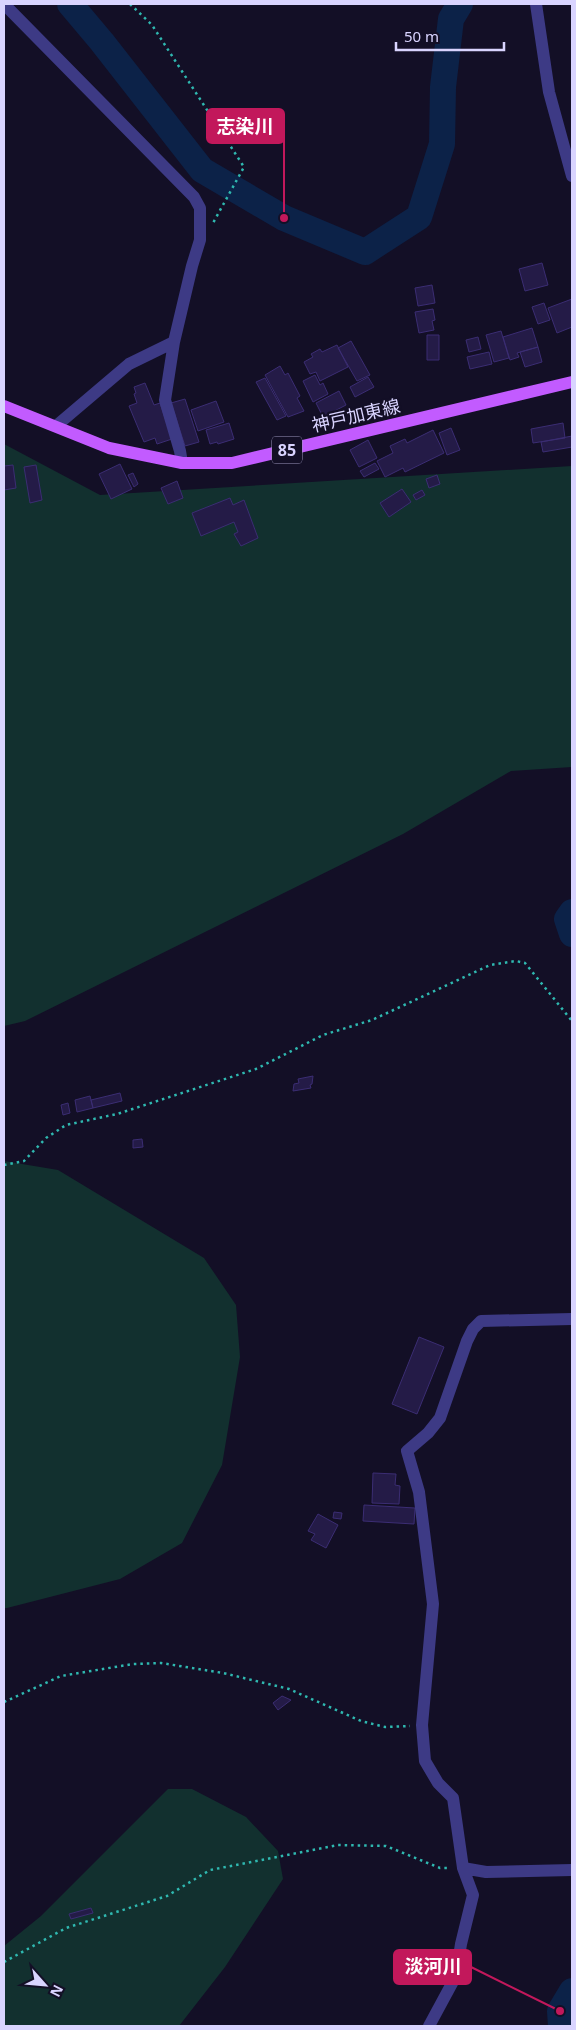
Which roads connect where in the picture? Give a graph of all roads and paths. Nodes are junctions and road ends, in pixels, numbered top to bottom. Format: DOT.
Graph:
graph roads {
  1 [pos="4,4"];
  2 [pos="130,4"];
  3 [pos="536,4"];
  4 [pos="568,146"];
  5 [pos="572,176"];
  6 [pos="200,240"];
  7 [pos="174,342"];
  8 [pos="572,382"];
  9 [pos="4,406"];
  10 [pos="56,426"];
  11 [pos="182,463"];
  12 [pos="572,1021"];
  13 [pos="4,1165"];
  14 [pos="572,1319"];
  15 [pos="4,1702"];
  16 [pos="422,1725"];
  17 [pos="463,1868"];
  18 [pos="572,1870"];
  19 [pos="4,1962"];
  20 [pos="429,2026"];
  1 -- 6 [label="street"];
  2 -- 6 [label="path"];
  3 -- 4 [label="street"];
  4 -- 5 [label="street"];
  6 -- 7 [label="street"];
  7 -- 10 [label="street"];
  7 -- 11 [label="street"];
  8 -- 11 [label="main road, 神戸加東線 / 85"];
  9 -- 10 [label="main road, 神戸加東線 / 85"];
  10 -- 11 [label="main road, 神戸加東線 / 85"];
  12 -- 13 [label="path"];
  14 -- 16 [label="street"];
  15 -- 16 [label="path"];
  16 -- 17 [label="street"];
  17 -- 18 [label="street"];
  17 -- 19 [label="path"];
  17 -- 20 [label="street"];
}
